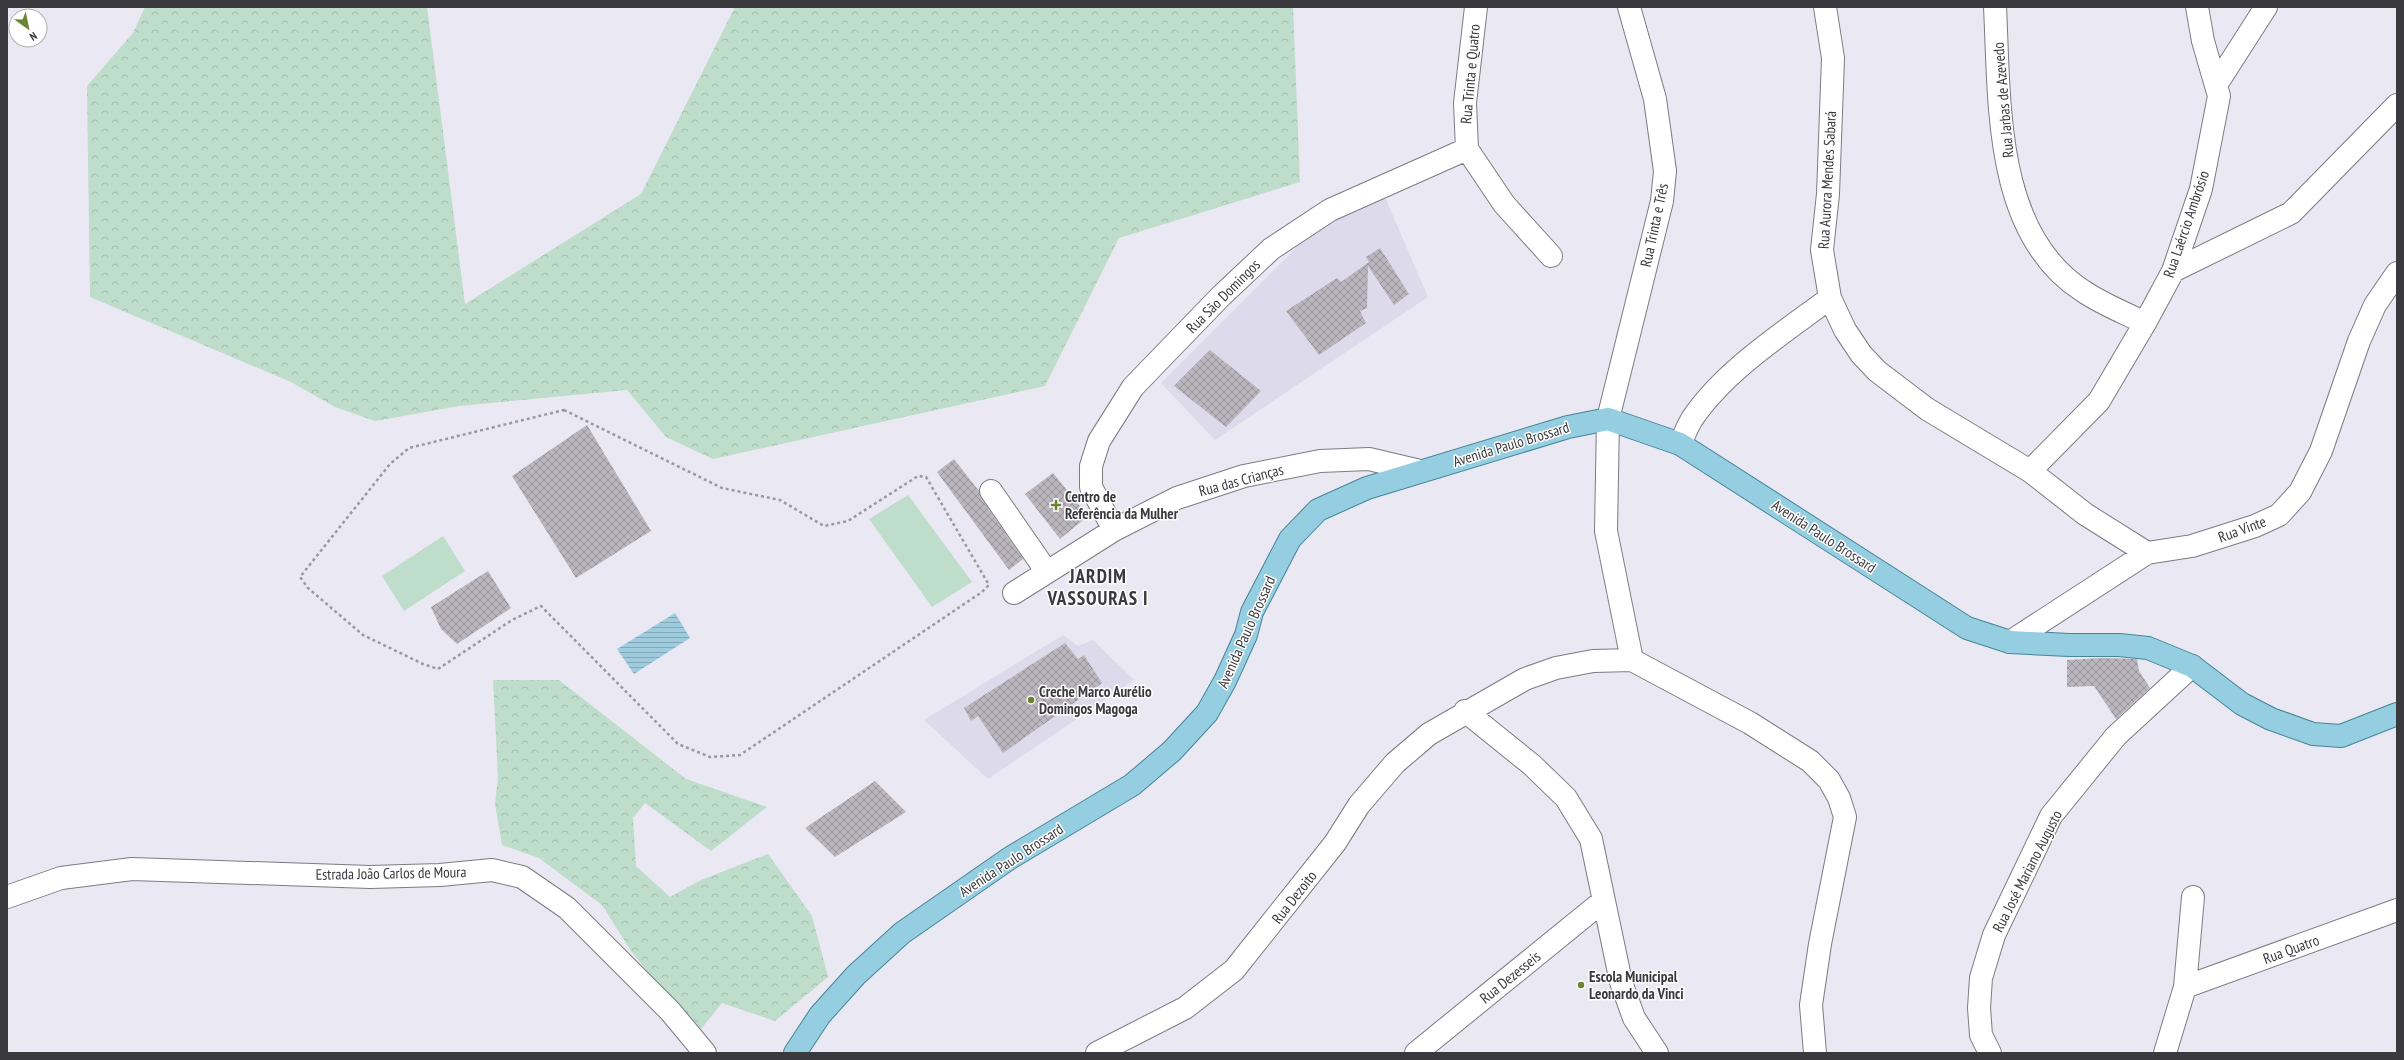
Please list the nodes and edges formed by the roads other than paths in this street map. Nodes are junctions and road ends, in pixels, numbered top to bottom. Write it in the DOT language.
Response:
graph roads {
  1 [pos="1476,7"];
  2 [pos="1628,7"];
  3 [pos="1825,7"];
  4 [pos="1995,7"];
  5 [pos="2197,7"];
  6 [pos="2266,7"];
  7 [pos="2216,85"];
  8 [pos="2397,105"];
  9 [pos="1468,149"];
  10 [pos="1551,256"];
  11 [pos="2173,271"];
  12 [pos="2397,273"];
  13 [pos="1830,298"];
  14 [pos="2145,323"];
  15 [pos="1608,418"];
  16 [pos="1680,444"];
  17 [pos="1420,471"];
  18 [pos="2030,471"];
  19 [pos="991,491"];
  20 [pos="1114,530"];
  21 [pos="2147,553"];
  22 [pos="1047,572"];
  23 [pos="1014,593"];
  24 [pos="2010,642"];
  25 [pos="1632,660"];
  26 [pos="2192,666"];
  27 [pos="1465,711"];
  28 [pos="2397,714"];
  29 [pos="7,897"];
  30 [pos="2193,897"];
  31 [pos="1603,900"];
  32 [pos="2397,910"];
  33 [pos="2185,987"];
  34 [pos="705,1053"];
  35 [pos="795,1053"];
  36 [pos="1097,1053"];
  37 [pos="1416,1053"];
  38 [pos="1657,1053"];
  39 [pos="1815,1053"];
  40 [pos="1990,1053"];
  41 [pos="2165,1053"];
  1 -- 9 [label="street, Rua Trinta e Quatro"];
  2 -- 15 [label="street, Rua Trinta e Três"];
  3 -- 13 [label="street, Rua Aurora Mendes Sabará"];
  4 -- 14 [label="street, Rua Jarbas de Azevedo"];
  5 -- 7 [label="street, Rua Laércio Ambrósio"];
  6 -- 7 [label="street"];
  7 -- 11 [label="street, Rua Laércio Ambrósio"];
  8 -- 11 [label="street"];
  9 -- 10 [label="street, Rua Trinta e Quatro"];
  9 -- 20 [label="street, Rua São Domingos"];
  11 -- 14 [label="street, Rua Laércio Ambrósio"];
  12 -- 21 [label="street, Rua Vinte"];
  13 -- 16 [label="street"];
  13 -- 18 [label="street, Rua Aurora Mendes Sabará"];
  14 -- 18 [label="street, Rua Laércio Ambrósio"];
  15 -- 16 [label="main road, Avenida Paulo Brossard"];
  15 -- 17 [label="main road, Avenida Paulo Brossard"];
  15 -- 25 [label="street, Rua Trinta e Três"];
  16 -- 24 [label="main road, Avenida Paulo Brossard"];
  17 -- 20 [label="street, Rua das Crianças"];
  17 -- 35 [label="main road, Avenida Paulo Brossard"];
  18 -- 21 [label="street, Rua Aurora Mendes Sabará"];
  19 -- 22 [label="street"];
  20 -- 22 [label="street, Rua das Crianças"];
  21 -- 24 [label="street, Rua Vinte"];
  22 -- 23 [label="street, Rua das Crianças"];
  24 -- 26 [label="main road, Avenida Paulo Brossard"];
  25 -- 27 [label="street, Rua Dezoito"];
  25 -- 39 [label="street"];
  26 -- 28 [label="main road, Avenida Paulo Brossard"];
  26 -- 40 [label="street, Rua José Mariano Augusto"];
  27 -- 31 [label="street"];
  27 -- 36 [label="street, Rua Dezoito"];
  29 -- 34 [label="street, Estrada João Carlos de Moura"];
  30 -- 33 [label="street"];
  31 -- 37 [label="street, Rua Dezesseis"];
  31 -- 38 [label="street"];
  32 -- 33 [label="street, Rua Quatro"];
  33 -- 41 [label="street"];
}
